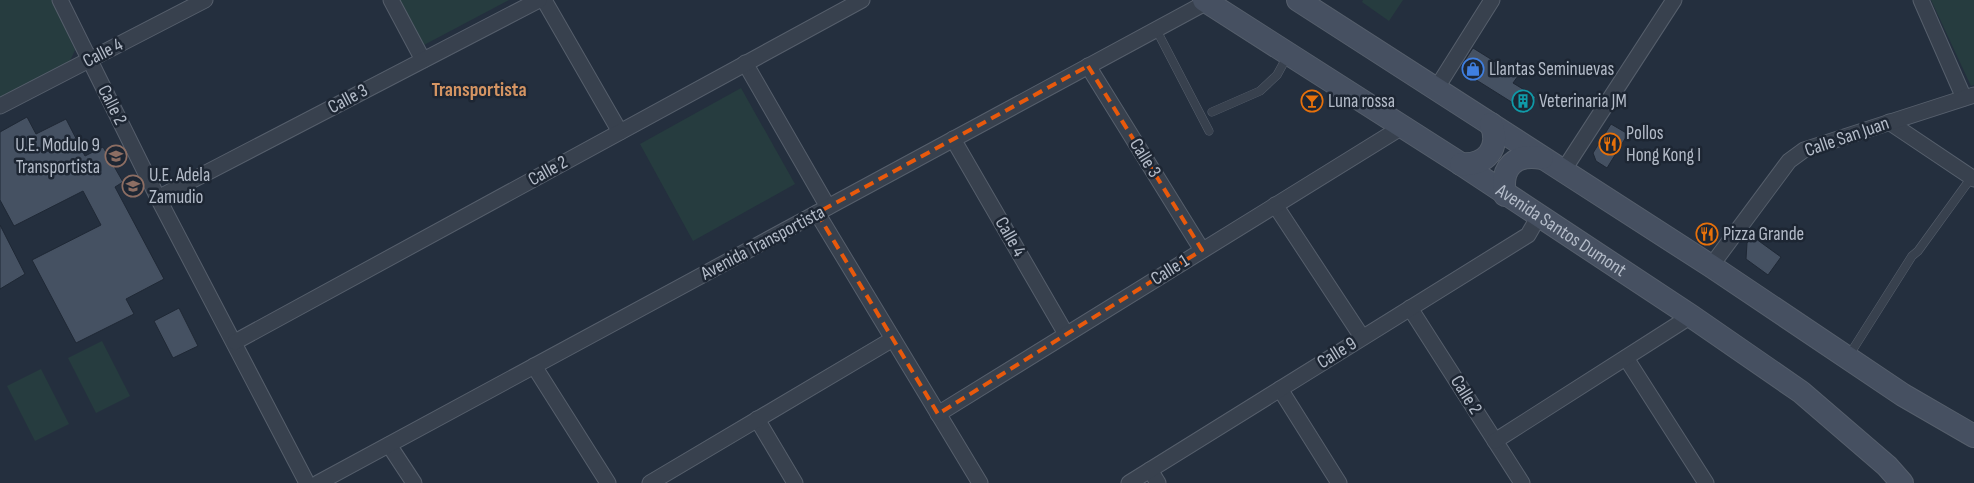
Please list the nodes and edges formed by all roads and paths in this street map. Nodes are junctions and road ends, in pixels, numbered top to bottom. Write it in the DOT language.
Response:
graph roads {
  1 [pos="60,0"];
  2 [pos="205,0"];
  3 [pos="391,0"];
  4 [pos="538,0"];
  5 [pos="544,0"];
  6 [pos="862,0"];
  7 [pos="1492,0"];
  8 [pos="1674,0"];
  9 [pos="1921,0"];
  10 [pos="1206,1"];
  11 [pos="1310,3"];
  12 [pos="1157,31"];
  13 [pos="1289,53"];
  14 [pos="89,60"];
  15 [pos="423,60"];
  16 [pos="745,64"];
  17 [pos="1088,66"];
  18 [pos="1436,88"];
  19 [pos="1969,97"];
  20 [pos="0,106"];
  21 [pos="1212,112"];
  22 [pos="1889,122"];
  23 [pos="1491,124"];
  24 [pos="1402,127"];
  25 [pos="620,132"];
  26 [pos="1209,132"];
  27 [pos="953,139"];
  28 [pos="1542,158"];
  29 [pos="1461,164"];
  30 [pos="1563,171"];
  31 [pos="1973,179"];
  32 [pos="1505,194"];
  33 [pos="158,198"];
  34 [pos="1275,205"];
  35 [pos="823,210"];
  36 [pos="1539,216"];
  37 [pos="1202,250"];
  38 [pos="1711,266"];
  39 [pos="1410,308"];
  40 [pos="1691,316"];
  41 [pos="1066,334"];
  42 [pos="1362,337"];
  43 [pos="893,339"];
  44 [pos="235,342"];
  45 [pos="1626,358"];
  46 [pos="1847,358"];
  47 [pos="534,366"];
  48 [pos="1280,389"];
  49 [pos="938,414"];
  50 [pos="757,419"];
  51 [pos="1974,436"];
  52 [pos="1495,441"];
  53 [pos="389,444"];
  54 [pos="1150,470"];
  55 [pos="306,483"];
  56 [pos="318,483"];
  57 [pos="414,483"];
  58 [pos="608,483"];
  59 [pos="650,483"];
  60 [pos="796,483"];
  61 [pos="980,483"];
  62 [pos="1128,483"];
  63 [pos="1158,483"];
  64 [pos="1339,483"];
  65 [pos="1522,483"];
  66 [pos="1706,483"];
  67 [pos="1902,483"];
  1 -- 14 [label="street, Calle 2"];
  2 -- 14 [label="street, Calle 4"];
  3 -- 15 [label="street"];
  4 -- 15 [label="street, Calle 3"];
  5 -- 25 [label="street"];
  6 -- 16 [label="street, Calle 2"];
  7 -- 18 [label="street"];
  8 -- 30 [label="street"];
  9 -- 19 [label="street"];
  10 -- 12 [label="street, Avenida Transportista"];
  10 -- 13 [label="main road, Avenida Santos Dumont"];
  11 -- 18 [label="main road"];
  12 -- 17 [label="street, Avenida Transportista"];
  12 -- 26 [label="lane"];
  13 -- 21 [label="lane"];
  13 -- 24 [label="main road, Avenida Santos Dumont"];
  14 -- 20 [label="street, Calle 4"];
  14 -- 33 [label="street, Calle 2"];
  15 -- 33 [label="street, Calle 3"];
  16 -- 25 [label="street, Calle 2"];
  16 -- 35 [label="street"];
  17 -- 27 [label="street, Avenida Transportista"];
  17 -- 37 [label="street, Calle 3"];
  18 -- 23 [label="main road"];
  19 -- 22 [label="street, Calle San Juan"];
  22 -- 31 [label="street"];
  22 -- 38 [label="street, Calle San Juan"];
  23 -- 28 [label="main road"];
  23 -- 29 [label="main road"];
  24 -- 29 [label="main road, Avenida Santos Dumont"];
  24 -- 34 [label="street, Calle 1"];
  25 -- 44 [label="street, Calle 2"];
  27 -- 35 [label="street, Avenida Transportista"];
  27 -- 41 [label="street, Calle 4"];
  28 -- 30 [label="main road"];
  28 -- 32 [label="main road"];
  29 -- 32 [label="main road, Avenida Santos Dumont"];
  30 -- 38 [label="main road"];
  31 -- 46 [label="lane"];
  32 -- 36 [label="main road, Avenida Santos Dumont"];
  33 -- 44 [label="street, Calle 2"];
  34 -- 37 [label="street, Calle 1"];
  34 -- 42 [label="street"];
  35 -- 43 [label="street"];
  35 -- 47 [label="street, Avenida Transportista"];
  36 -- 39 [label="street, Calle 9"];
  36 -- 40 [label="main road, Avenida Santos Dumont"];
  37 -- 41 [label="street, Calle 1"];
  38 -- 46 [label="main road"];
  39 -- 42 [label="street, Calle 9"];
  39 -- 52 [label="street, Calle 2"];
  40 -- 45 [label="street"];
  40 -- 67 [label="main road, Avenida Santos Dumont"];
  41 -- 49 [label="street, Calle 1"];
  42 -- 48 [label="street, Calle 9"];
  43 -- 49 [label="street"];
  43 -- 50 [label="street"];
  44 -- 55 [label="street, Calle 2"];
  45 -- 52 [label="street"];
  45 -- 66 [label="street"];
  46 -- 51 [label="main road"];
  47 -- 53 [label="street, Avenida Transportista"];
  47 -- 58 [label="street"];
  48 -- 54 [label="street, Calle 9"];
  48 -- 64 [label="street"];
  49 -- 61 [label="street"];
  50 -- 59 [label="street"];
  50 -- 60 [label="street"];
  52 -- 65 [label="street, Calle 2"];
  53 -- 56 [label="street, Avenida Transportista"];
  53 -- 57 [label="street"];
  54 -- 62 [label="street, Calle 9"];
  54 -- 63 [label="street"];
}
